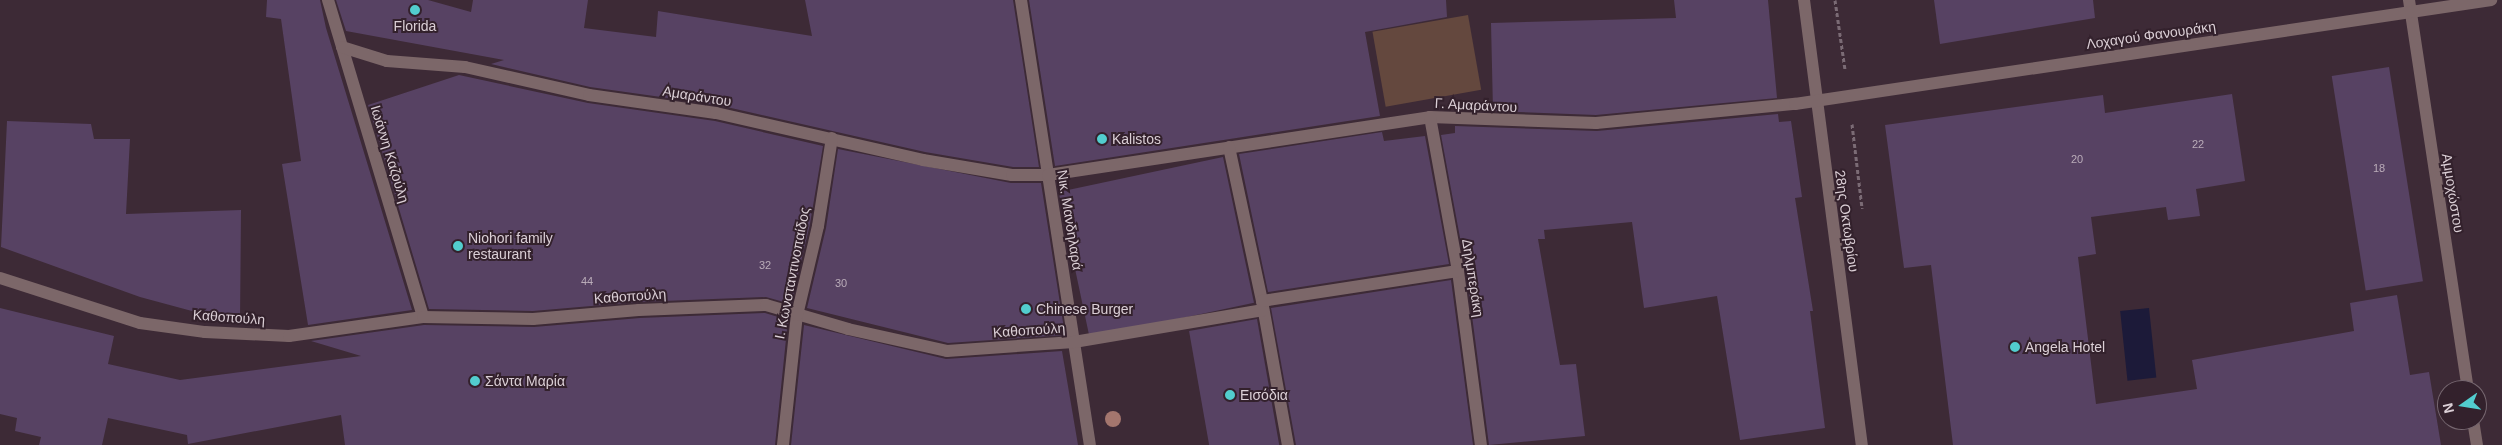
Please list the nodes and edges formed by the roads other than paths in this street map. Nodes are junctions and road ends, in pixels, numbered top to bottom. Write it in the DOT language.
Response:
graph roads {
  1 [pos="328,0"];
  2 [pos="1020,0"];
  3 [pos="1804,0"];
  4 [pos="2491,0"];
  5 [pos="2410,6"];
  6 [pos="342,47"];
  7 [pos="1816,100"];
  8 [pos="1430,116"];
  9 [pos="832,138"];
  10 [pos="1229,148"];
  11 [pos="1048,175"];
  12 [pos="1458,271"];
  13 [pos="0,278"];
  14 [pos="1263,306"];
  15 [pos="797,314"];
  16 [pos="424,317"];
  17 [pos="1074,342"];
  18 [pos="2466,380"];
  19 [pos="2475,430"];
  20 [pos="783,445"];
  21 [pos="1090,445"];
  22 [pos="1288,445"];
  23 [pos="1481,445"];
  24 [pos="1862,445"];
  25 [pos="2477,445"];
  1 -- 6 [label="street, Ιωάννη Καζούλη"];
  2 -- 11 [label="street, Νικ. Μανδηλαρά"];
  3 -- 7 [label="street, 28ης Οκτωβρίου"];
  4 -- 5 [label="street, Λοχαγού Φανουράκη"];
  5 -- 7 [label="street, Λοχαγού Φανουράκη"];
  5 -- 18 [label="street, Αμμοχώστου"];
  6 -- 9 [label="street, Αμαράντου"];
  6 -- 16 [label="street, Ιωάννη Καζούλη"];
  7 -- 8 [label="street, Γ. Αμαράντου"];
  7 -- 24 [label="street, 28ης Οκτωβρίου"];
  8 -- 10 [label="street, Γ. Αμαράντου"];
  8 -- 12 [label="street, Δηλμπεράκη"];
  9 -- 11 [label="street, Αμαράντου"];
  9 -- 15 [label="street, Ι. Κωνσταντινοπαίδος"];
  10 -- 11 [label="street, Γ. Αμαράντου"];
  10 -- 14 [label="street"];
  11 -- 17 [label="street, Νικ. Μανδηλαρά"];
  12 -- 14 [label="street, Καθοπούλη"];
  12 -- 23 [label="street, Δηλμπεράκη"];
  13 -- 16 [label="street, Καθοπούλη"];
  14 -- 17 [label="street, Καθοπούλη"];
  14 -- 22 [label="street"];
  15 -- 16 [label="street, Καθοπούλη"];
  15 -- 17 [label="street, Καθοπούλη"];
  15 -- 20 [label="street, Ι. Κωνσταντινοπαίδος"];
  17 -- 21 [label="street, Νικ. Μανδηλαρά"];
  19 -- 25 [label="street"];
}
